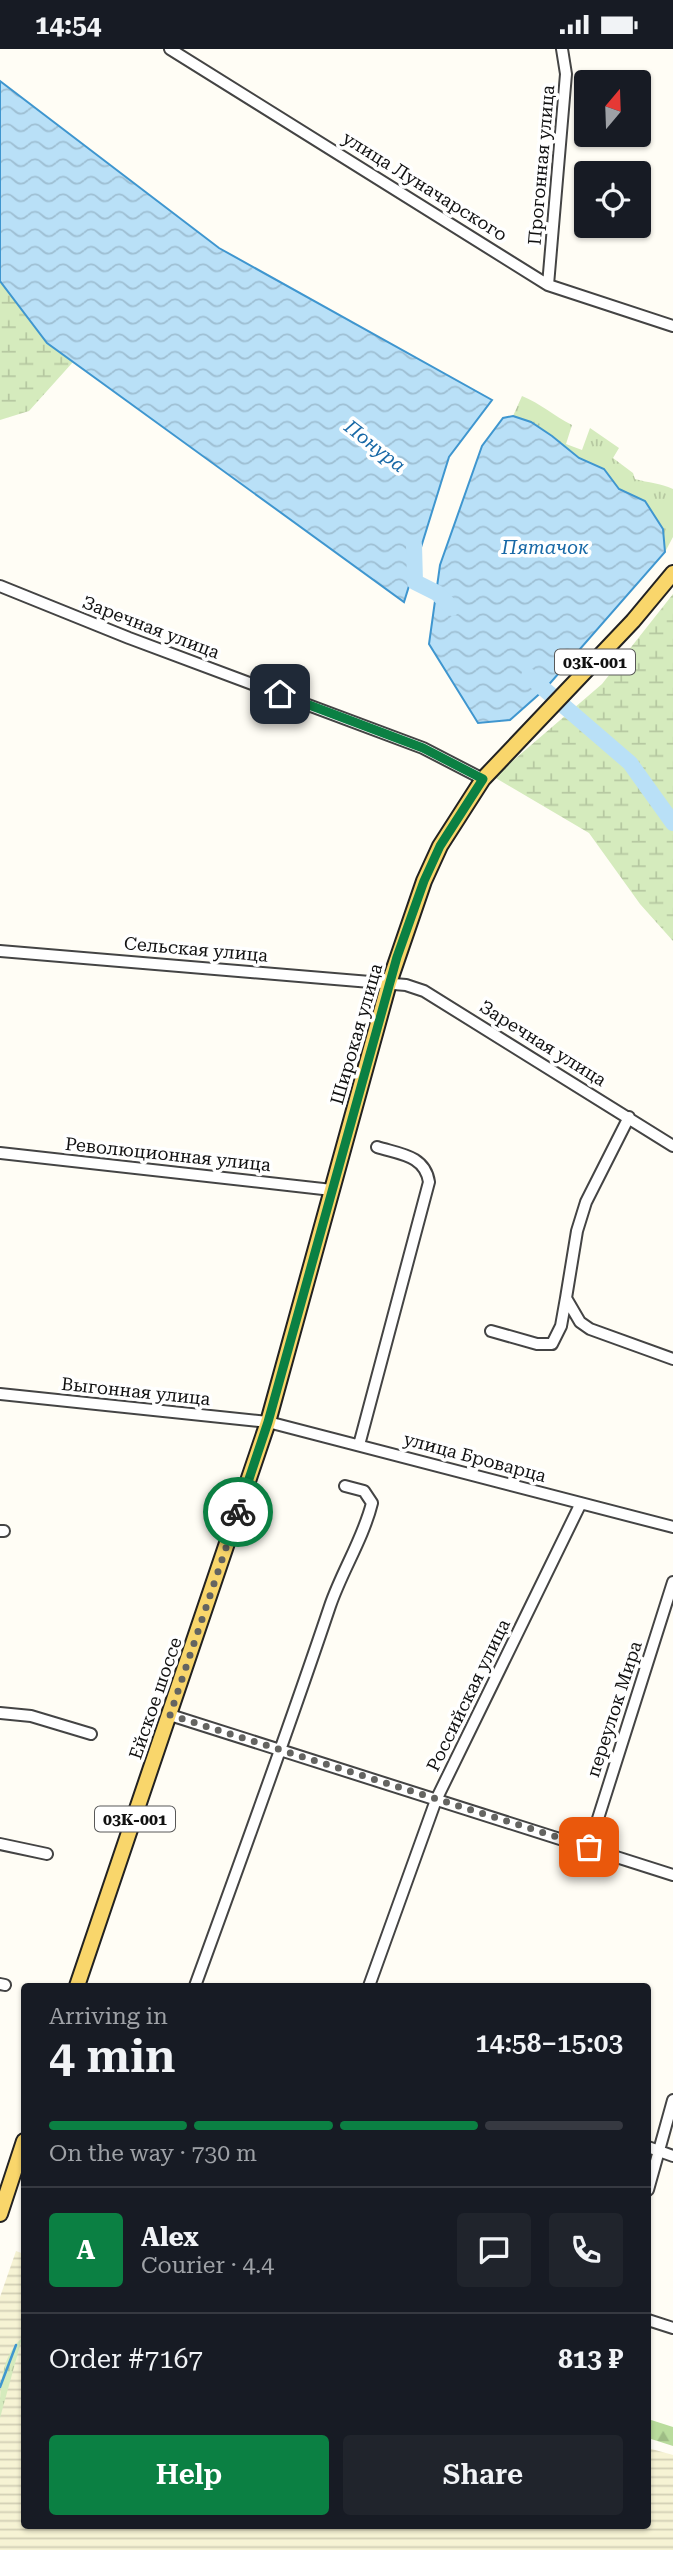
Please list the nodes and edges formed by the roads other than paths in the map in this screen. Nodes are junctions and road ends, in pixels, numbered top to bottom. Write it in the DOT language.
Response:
graph roads {
  1 [pos="170,49"];
  2 [pos="562,49"];
  3 [pos="548,285"];
  4 [pos="673,326"];
  5 [pos="673,573"];
  6 [pos="0,586"];
  7 [pos="483,779"];
  8 [pos="0,951"];
  9 [pos="389,983"];
  10 [pos="629,1117"];
  11 [pos="377,1146"];
  12 [pos="673,1146"];
  13 [pos="0,1153"];
  14 [pos="332,1190"];
  15 [pos="566,1298"];
  16 [pos="491,1331"];
  17 [pos="673,1359"];
  18 [pos="0,1394"];
  19 [pos="268,1422"];
  20 [pos="359,1445"];
  21 [pos="345,1486"];
  22 [pos="581,1503"];
  23 [pos="673,1527"];
  24 [pos="673,1582"];
  25 [pos="0,1713"];
  26 [pos="170,1715"];
  27 [pos="90,1734"];
  28 [pos="281,1749"];
  29 [pos="436,1800"];
  30 [pos="0,1844"];
  31 [pos="589,1847"];
  32 [pos="47,1854"];
  33 [pos="673,1875"];
  34 [pos="77,1983"];
  35 [pos="196,1983"];
  36 [pos="370,1983"];
  37 [pos="673,2100"];
  38 [pos="652,2149"];
  39 [pos="21,2150"];
  40 [pos="673,2156"];
  41 [pos="651,2180"];
  42 [pos="0,2214"];
  43 [pos="651,2321"];
  44 [pos="673,2328"];
  1 -- 3 [label="street, улица Луначарского"];
  2 -- 3 [label="street, Прогонная улица"];
  3 -- 4 [label="street, улица Луначарского"];
  5 -- 7 [label="main road, Широкая улица / 03К-001"];
  6 -- 7 [label="street, Заречная улица"];
  7 -- 9 [label="main road, Широкая улица / 03К-001"];
  8 -- 9 [label="street, Сельская улица"];
  9 -- 10 [label="street, Заречная улица"];
  9 -- 14 [label="main road, Широкая улица / 03К-001"];
  10 -- 12 [label="street, Заречная улица"];
  10 -- 15 [label="street"];
  11 -- 20 [label="street"];
  13 -- 14 [label="street, Революционная улица"];
  14 -- 19 [label="main road, Широкая улица / 03К-001"];
  15 -- 16 [label="street"];
  15 -- 17 [label="street"];
  18 -- 19 [label="street, Выгонная улица"];
  19 -- 20 [label="street, улица Броварца"];
  19 -- 26 [label="main road, Ейское шоссе / 03К-001"];
  20 -- 22 [label="street, улица Броварца"];
  21 -- 28 [label="street"];
  22 -- 23 [label="street, улица Броварца"];
  22 -- 29 [label="street, Российская улица"];
  24 -- 31 [label="street, переулок Мира"];
  25 -- 27 [label="street"];
  26 -- 28 [label="street"];
  26 -- 34 [label="main road, Ейское шоссе / 03К-001"];
  28 -- 29 [label="street"];
  28 -- 35 [label="street"];
  29 -- 31 [label="street"];
  29 -- 36 [label="street, Российская улица"];
  30 -- 32 [label="street"];
  31 -- 33 [label="street"];
  37 -- 38 [label="street"];
  38 -- 40 [label="street"];
  38 -- 41 [label="street"];
  39 -- 42 [label="main road"];
  43 -- 44 [label="street"];
}
